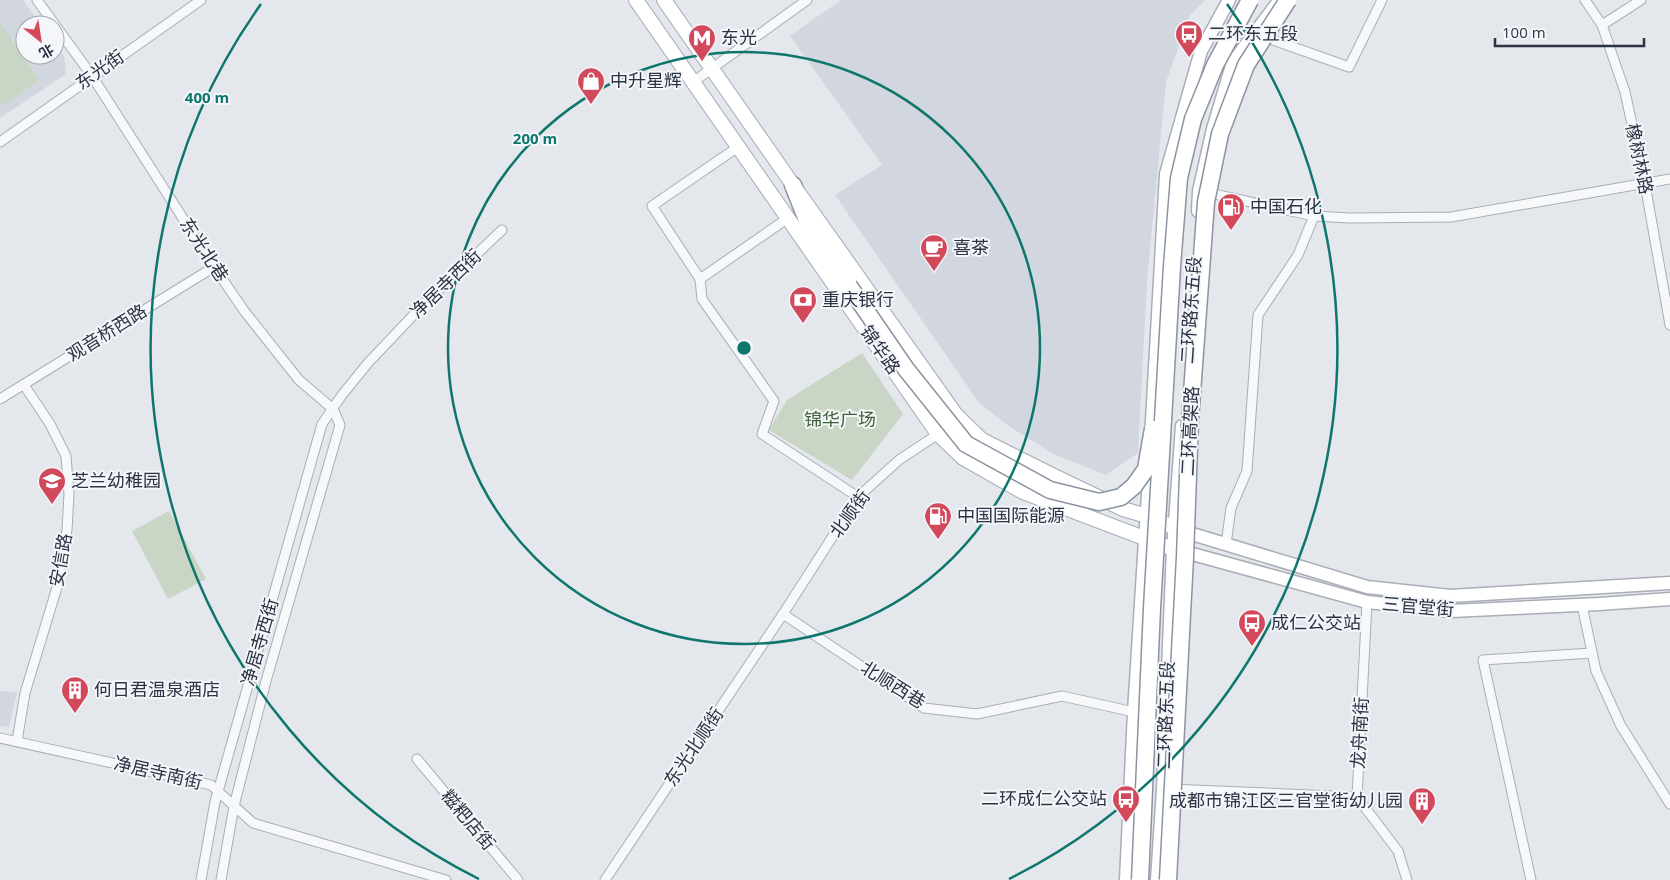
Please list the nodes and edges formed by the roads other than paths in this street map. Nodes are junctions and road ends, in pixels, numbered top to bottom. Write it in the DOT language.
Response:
graph roads {
  1 [pos="37,0"];
  2 [pos="201,0"];
  3 [pos="636,0"];
  4 [pos="664,0"];
  5 [pos="807,0"];
  6 [pos="1229,0"];
  7 [pos="1250,0"];
  8 [pos="1280,0"];
  9 [pos="1288,0"];
  10 [pos="1382,0"];
  11 [pos="1585,0"];
  12 [pos="1641,0"];
  13 [pos="1602,24"];
  14 [pos="1255,33"];
  15 [pos="712,68"];
  16 [pos="92,76"];
  17 [pos="694,82"];
  18 [pos="0,142"];
  19 [pos="735,149"];
  20 [pos="1670,179"];
  21 [pos="1645,184"];
  22 [pos="792,185"];
  23 [pos="1199,191"];
  24 [pos="1314,216"];
  25 [pos="788,218"];
  26 [pos="502,230"];
  27 [pos="1172,266"];
  28 [pos="214,267"];
  29 [pos="700,279"];
  30 [pos="1670,325"];
  31 [pos="24,385"];
  32 [pos="0,399"];
  33 [pos="333,410"];
  34 [pos="938,434"];
  35 [pos="858,497"];
  36 [pos="1147,516"];
  37 [pos="1175,528"];
  38 [pos="1146,538"];
  39 [pos="1226,544"];
  40 [pos="1173,549"];
  41 [pos="1670,583"];
  42 [pos="1670,599"];
  43 [pos="1367,602"];
  44 [pos="1582,605"];
  45 [pos="783,614"];
  46 [pos="1592,653"];
  47 [pos="1134,712"];
  48 [pos="0,738"];
  49 [pos="17,741"];
  50 [pos="417,759"];
  51 [pos="1163,789"];
  52 [pos="218,791"];
  53 [pos="1358,797"];
  54 [pos="1670,804"];
  55 [pos="234,806"];
  56 [pos="201,880"];
  57 [pos="222,880"];
  58 [pos="446,880"];
  59 [pos="518,880"];
  60 [pos="605,880"];
  61 [pos="1126,880"];
  62 [pos="1140,880"];
  63 [pos="1157,880"];
  64 [pos="1168,880"];
  65 [pos="1407,880"];
  66 [pos="1531,880"];
  1 -- 16 [label="street, 东光北巷"];
  2 -- 16 [label="street, 东光街"];
  3 -- 17 [label="main road, 锦华路"];
  4 -- 15 [label="main road, 锦华路"];
  5 -- 15 [label="street"];
  6 -- 36 [label="main road, 二环路东五段"];
  7 -- 27 [label="highway, 二环高架路, bridge"];
  8 -- 14 [label="main road, 二环路东五段"];
  9 -- 64 [label="highway, 二环高架路, bridge"];
  10 -- 14 [label="street"];
  11 -- 13 [label="street, 橡树林路"];
  12 -- 13 [label="street"];
  13 -- 21 [label="street, 橡树林路"];
  14 -- 23 [label="main road, 二环路东五段"];
  15 -- 17 [label="street"];
  15 -- 22 [label="main road, 锦华路"];
  16 -- 18 [label="street, 东光街"];
  16 -- 28 [label="street, 东光北巷"];
  17 -- 25 [label="main road, 锦华路"];
  19 -- 29 [label="street"];
  20 -- 21 [label="street"];
  21 -- 24 [label="street"];
  21 -- 30 [label="street, 橡树林路"];
  22 -- 27 [label="highway, bridge"];
  22 -- 36 [label="main road, 锦华路"];
  23 -- 24 [label="street"];
  23 -- 37 [label="main road, 二环路东五段"];
  24 -- 39 [label="street"];
  25 -- 29 [label="street"];
  25 -- 34 [label="main road, 锦华路"];
  26 -- 33 [label="street, 净居寺西街"];
  27 -- 62 [label="highway, 二环高架路, bridge"];
  28 -- 31 [label="street, 观音桥西路"];
  28 -- 33 [label="street, 东光北巷"];
  29 -- 35 [label="street"];
  31 -- 32 [label="street, 观音桥西路"];
  31 -- 49 [label="street, 安信路"];
  33 -- 52 [label="street, 净居寺西街"];
  33 -- 55 [label="street, 净居寺西街"];
  34 -- 35 [label="street, 北顺街"];
  34 -- 38 [label="main road, 锦华路"];
  35 -- 45 [label="street, 北顺街"];
  36 -- 37 [label="main road, 锦华路"];
  36 -- 38 [label="main road, 二环路东五段"];
  37 -- 39 [label="main road, 三官堂街"];
  37 -- 40 [label="main road, 二环路东五段"];
  38 -- 40 [label="main road, 锦华路"];
  38 -- 47 [label="main road, 二环路东五段"];
  39 -- 41 [label="main road, 三官堂街"];
  40 -- 43 [label="main road, 三官堂街"];
  40 -- 51 [label="main road, 二环路东五段"];
  42 -- 44 [label="main road, 三官堂街"];
  43 -- 44 [label="main road, 三官堂街"];
  43 -- 53 [label="street, 龙舟南街"];
  44 -- 46 [label="street"];
  45 -- 47 [label="street, 北顺西巷"];
  45 -- 60 [label="street, 东光北顺街"];
  46 -- 54 [label="street"];
  46 -- 66 [label="street"];
  47 -- 61 [label="main road, 二环路东五段"];
  48 -- 49 [label="street, 净居寺南街"];
  49 -- 52 [label="street, 净居寺南街"];
  50 -- 59 [label="street, 糍粑店街"];
  51 -- 53 [label="street"];
  51 -- 63 [label="main road, 二环路东五段"];
  52 -- 55 [label="street, 净居寺南街"];
  52 -- 56 [label="street, 净居寺西街"];
  53 -- 65 [label="street"];
  55 -- 57 [label="street, 净居寺西街"];
  55 -- 58 [label="street, 净居寺南街"];
}
